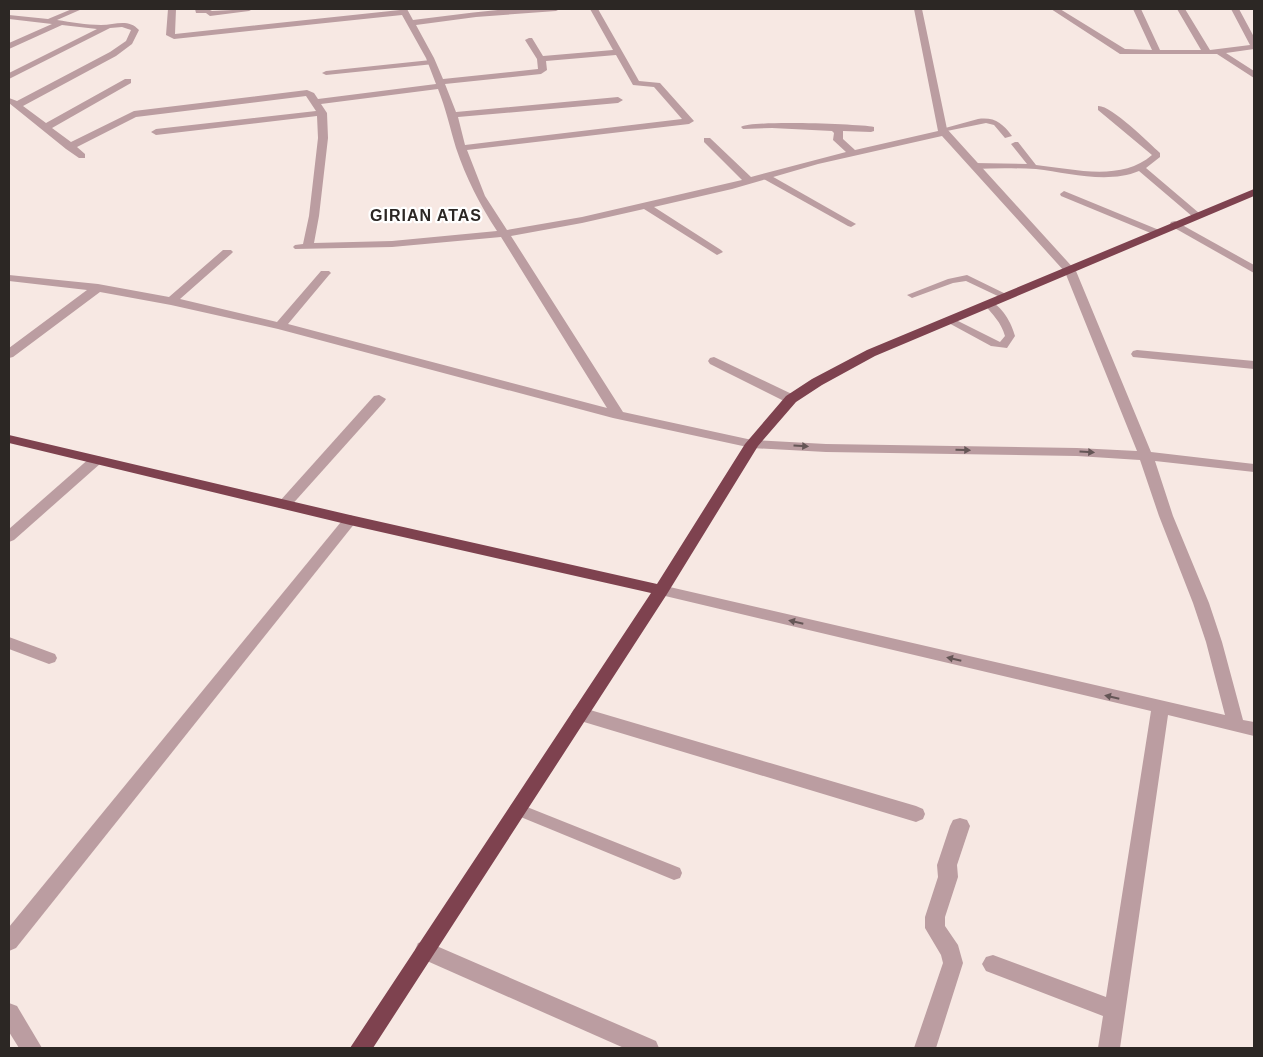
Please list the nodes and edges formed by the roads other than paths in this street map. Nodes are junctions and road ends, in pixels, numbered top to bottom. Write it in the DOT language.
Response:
graph roads {
  1 [pos="78,9"];
  2 [pos="172,9"];
  3 [pos="199,9"];
  4 [pos="249,9"];
  5 [pos="556,9"];
  6 [pos="594,9"];
  7 [pos="918,9"];
  8 [pos="1069,9"];
  9 [pos="1137,9"];
  10 [pos="1182,9"];
  11 [pos="1234,9"];
  12 [pos="404,10"];
  13 [pos="526,10"];
  14 [pos="1056,10"];
  15 [pos="473,12"];
  16 [pos="11,18"];
  17 [pos="48,21"];
  18 [pos="62,22"];
  19 [pos="412,23"];
  20 [pos="106,27"];
  21 [pos="529,40"];
  22 [pos="9,46"];
  23 [pos="1254,46"];
  24 [pos="619,52"];
  25 [pos="1157,52"];
  26 [pos="1220,52"];
  27 [pos="1207,53"];
  28 [pos="541,59"];
  29 [pos="432,62"];
  30 [pos="1252,72"];
  31 [pos="326,73"];
  32 [pos="9,76"];
  33 [pos="128,81"];
  34 [pos="441,84"];
  35 [pos="618,100"];
  36 [pos="13,102"];
  37 [pos="316,102"];
  38 [pos="1100,108"];
  39 [pos="322,114"];
  40 [pos="452,115"];
  41 [pos="46,127"];
  42 [pos="746,127"];
  43 [pos="834,128"];
  44 [pos="871,129"];
  45 [pos="943,131"];
  46 [pos="156,132"];
  47 [pos="1008,136"];
  48 [pos="707,140"];
  49 [pos="1015,144"];
  50 [pos="69,147"];
  51 [pos="461,148"];
  52 [pos="854,154"];
  53 [pos="82,156"];
  54 [pos="974,166"];
  55 [pos="1034,167"];
  56 [pos="1141,168"];
  57 [pos="765,176"];
  58 [pos="749,181"];
  59 [pos="1254,192"];
  60 [pos="1064,194"];
  61 [pos="646,206"];
  62 [pos="1196,214"];
  63 [pos="851,224"];
  64 [pos="1175,224"];
  65 [pos="1156,232"];
  66 [pos="503,234"];
  67 [pos="228,252"];
  68 [pos="717,252"];
  69 [pos="1070,270"];
  70 [pos="1254,270"];
  71 [pos="325,273"];
  72 [pos="9,278"];
  73 [pos="98,288"];
  74 [pos="912,295"];
  75 [pos="1007,297"];
  76 [pos="171,301"];
  77 [pos="989,304"];
  78 [pos="950,321"];
  79 [pos="280,326"];
  80 [pos="9,354"];
  81 [pos="1137,354"];
  82 [pos="714,361"];
  83 [pos="1254,365"];
  84 [pos="791,398"];
  85 [pos="379,399"];
  86 [pos="618,415"];
  87 [pos="9,439"];
  88 [pos="752,444"];
  89 [pos="1146,456"];
  90 [pos="96,460"];
  91 [pos="1254,468"];
  92 [pos="284,505"];
  93 [pos="350,520"];
  94 [pos="9,537"];
  95 [pos="661,590"];
  96 [pos="9,643"];
  97 [pos="49,658"];
  98 [pos="1160,708"];
  99 [pos="580,714"];
  100 [pos="1236,725"];
  101 [pos="1254,729"];
  102 [pos="517,809"];
  103 [pos="916,814"];
  104 [pos="960,826"];
  105 [pos="674,873"];
  106 [pos="9,942"];
  107 [pos="425,950"];
  108 [pos="993,964"];
  109 [pos="1115,1011"];
  110 [pos="9,1013"];
  111 [pos="32,1048"];
  112 [pos="361,1048"];
  113 [pos="648,1048"];
  114 [pos="925,1048"];
  115 [pos="1109,1048"];
  1 -- 17 [label="street"];
  2 -- 12 [label="street"];
  3 -- 4 [label="street"];
  5 -- 13 [label="street"];
  6 -- 24 [label="street"];
  7 -- 45 [label="street"];
  8 -- 14 [label="street"];
  9 -- 25 [label="street"];
  10 -- 27 [label="street"];
  11 -- 23 [label="street"];
  12 -- 19 [label="street"];
  13 -- 15 [label="street"];
  14 -- 25 [label="street"];
  15 -- 19 [label="street"];
  16 -- 17 [label="street"];
  17 -- 18 [label="street"];
  18 -- 20 [label="street"];
  18 -- 22 [label="street"];
  19 -- 29 [label="street"];
  20 -- 32 [label="street"];
  20 -- 36 [label="street"];
  21 -- 28 [label="street"];
  23 -- 26 [label="street"];
  24 -- 28 [label="street"];
  24 -- 51 [label="street"];
  25 -- 27 [label="street"];
  26 -- 27 [label="street"];
  26 -- 30 [label="street"];
  28 -- 34 [label="street"];
  29 -- 31 [label="lane"];
  29 -- 34 [label="street"];
  33 -- 41 [label="street"];
  34 -- 37 [label="street"];
  34 -- 40 [label="street"];
  35 -- 40 [label="street"];
  36 -- 41 [label="street"];
  37 -- 39 [label="street"];
  37 -- 50 [label="street"];
  38 -- 56 [label="lane"];
  39 -- 46 [label="street"];
  39 -- 66 [label="street"];
  40 -- 51 [label="street"];
  41 -- 50 [label="street"];
  42 -- 43 [label="street"];
  43 -- 44 [label="street"];
  43 -- 52 [label="street"];
  45 -- 47 [label="lane"];
  45 -- 52 [label="street"];
  45 -- 54 [label="street"];
  48 -- 58 [label="street"];
  49 -- 55 [label="lane"];
  50 -- 53 [label="street"];
  51 -- 66 [label="street"];
  52 -- 57 [label="street"];
  54 -- 55 [label="lane"];
  54 -- 69 [label="street"];
  55 -- 56 [label="lane"];
  56 -- 62 [label="lane"];
  57 -- 58 [label="street"];
  57 -- 63 [label="lane"];
  58 -- 61 [label="street"];
  59 -- 62 [label="highway"];
  60 -- 65 [label="lane"];
  61 -- 66 [label="street"];
  61 -- 68 [label="street"];
  62 -- 64 [label="highway"];
  64 -- 65 [label="highway"];
  64 -- 70 [label="street"];
  65 -- 69 [label="highway"];
  66 -- 86 [label="street"];
  67 -- 76 [label="street"];
  69 -- 75 [label="highway"];
  69 -- 89 [label="street"];
  71 -- 79 [label="street"];
  72 -- 73 [label="street"];
  73 -- 76 [label="street"];
  73 -- 80 [label="street"];
  74 -- 75 [label="lane"];
  75 -- 77 [label="highway"];
  76 -- 79 [label="street"];
  77 -- 78 [label="highway"];
  77 -- 78 [label="lane"];
  78 -- 84 [label="highway"];
  79 -- 86 [label="street"];
  81 -- 83 [label="street"];
  82 -- 84 [label="street"];
  84 -- 88 [label="highway"];
  85 -- 92 [label="street"];
  86 -- 88 [label="street"];
  87 -- 90 [label="highway"];
  88 -- 89 [label="street, one-way"];
  88 -- 95 [label="highway"];
  89 -- 91 [label="street"];
  89 -- 100 [label="street"];
  90 -- 92 [label="highway"];
  90 -- 94 [label="street"];
  92 -- 93 [label="highway"];
  93 -- 95 [label="highway"];
  93 -- 106 [label="street"];
  98 -- 95 [label="street, one-way"];
  95 -- 99 [label="highway"];
  96 -- 97 [label="street"];
  98 -- 100 [label="street"];
  98 -- 109 [label="street"];
  99 -- 102 [label="highway"];
  99 -- 103 [label="street"];
  100 -- 101 [label="street"];
  102 -- 105 [label="lane"];
  102 -- 107 [label="highway"];
  104 -- 114 [label="street"];
  107 -- 112 [label="highway"];
  107 -- 113 [label="street"];
  108 -- 109 [label="street"];
  109 -- 115 [label="street"];
  110 -- 111 [label="street"];
}
